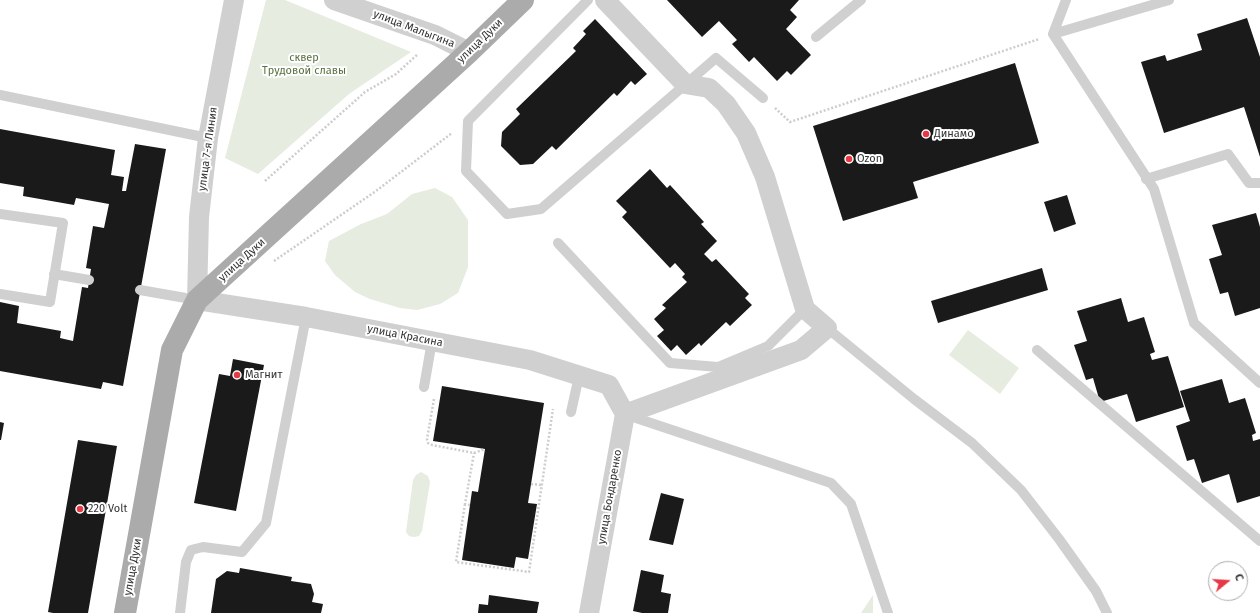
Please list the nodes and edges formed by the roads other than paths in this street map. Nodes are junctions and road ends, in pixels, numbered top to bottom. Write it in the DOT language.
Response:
graph roads {
  1 [pos="234,0"];
  2 [pos="334,0"];
  3 [pos="523,0"];
  4 [pos="588,0"];
  5 [pos="605,0"];
  6 [pos="861,0"];
  7 [pos="1066,0"];
  8 [pos="1169,0"];
  9 [pos="1053,34"];
  10 [pos="816,37"];
  11 [pos="469,52"];
  12 [pos="685,84"];
  13 [pos="0,95"];
  14 [pos="763,98"];
  15 [pos="208,138"];
  16 [pos="1146,179"];
  17 [pos="1260,183"];
  18 [pos="0,214"];
  19 [pos="558,243"];
  20 [pos="54,274"];
  21 [pos="89,280"];
  22 [pos="140,290"];
  23 [pos="0,294"];
  24 [pos="197,300"];
  25 [pos="805,309"];
  26 [pos="306,317"];
  27 [pos="827,328"];
  28 [pos="432,341"];
  29 [pos="1037,350"];
  30 [pos="579,376"];
  31 [pos="1260,383"];
  32 [pos="424,387"];
  33 [pos="570,412"];
  34 [pos="625,414"];
  35 [pos="1260,541"];
  36 [pos="124,613"];
  37 [pos="180,613"];
  38 [pos="589,613"];
  39 [pos="888,613"];
  40 [pos="1107,613"];
  1 -- 15 [label="street, улица 7-я Линия"];
  2 -- 11 [label="street, улица Малыгина"];
  3 -- 11 [label="main road, улица Дуки"];
  4 -- 12 [label="lane"];
  5 -- 12 [label="street"];
  6 -- 10 [label="lane"];
  7 -- 9 [label="lane"];
  8 -- 9 [label="lane"];
  9 -- 16 [label="lane"];
  11 -- 24 [label="main road, улица Дуки"];
  12 -- 14 [label="lane"];
  12 -- 25 [label="street"];
  13 -- 15 [label="lane"];
  15 -- 24 [label="street, улица 7-я Линия"];
  16 -- 17 [label="lane"];
  16 -- 31 [label="lane"];
  18 -- 20 [label="lane"];
  19 -- 25 [label="lane"];
  20 -- 21 [label="lane"];
  20 -- 23 [label="lane"];
  22 -- 24 [label="lane"];
  24 -- 26 [label="street, улица Красина"];
  24 -- 36 [label="main road, улица Дуки"];
  25 -- 27 [label="street"];
  26 -- 28 [label="street, улица Красина"];
  26 -- 37 [label="lane"];
  27 -- 34 [label="street"];
  27 -- 40 [label="lane"];
  28 -- 30 [label="street, улица Красина"];
  28 -- 32 [label="lane"];
  29 -- 35 [label="lane"];
  30 -- 33 [label="lane"];
  30 -- 34 [label="street, улица Красина"];
  34 -- 38 [label="street, улица Бондаренко"];
  34 -- 39 [label="lane"];
}
